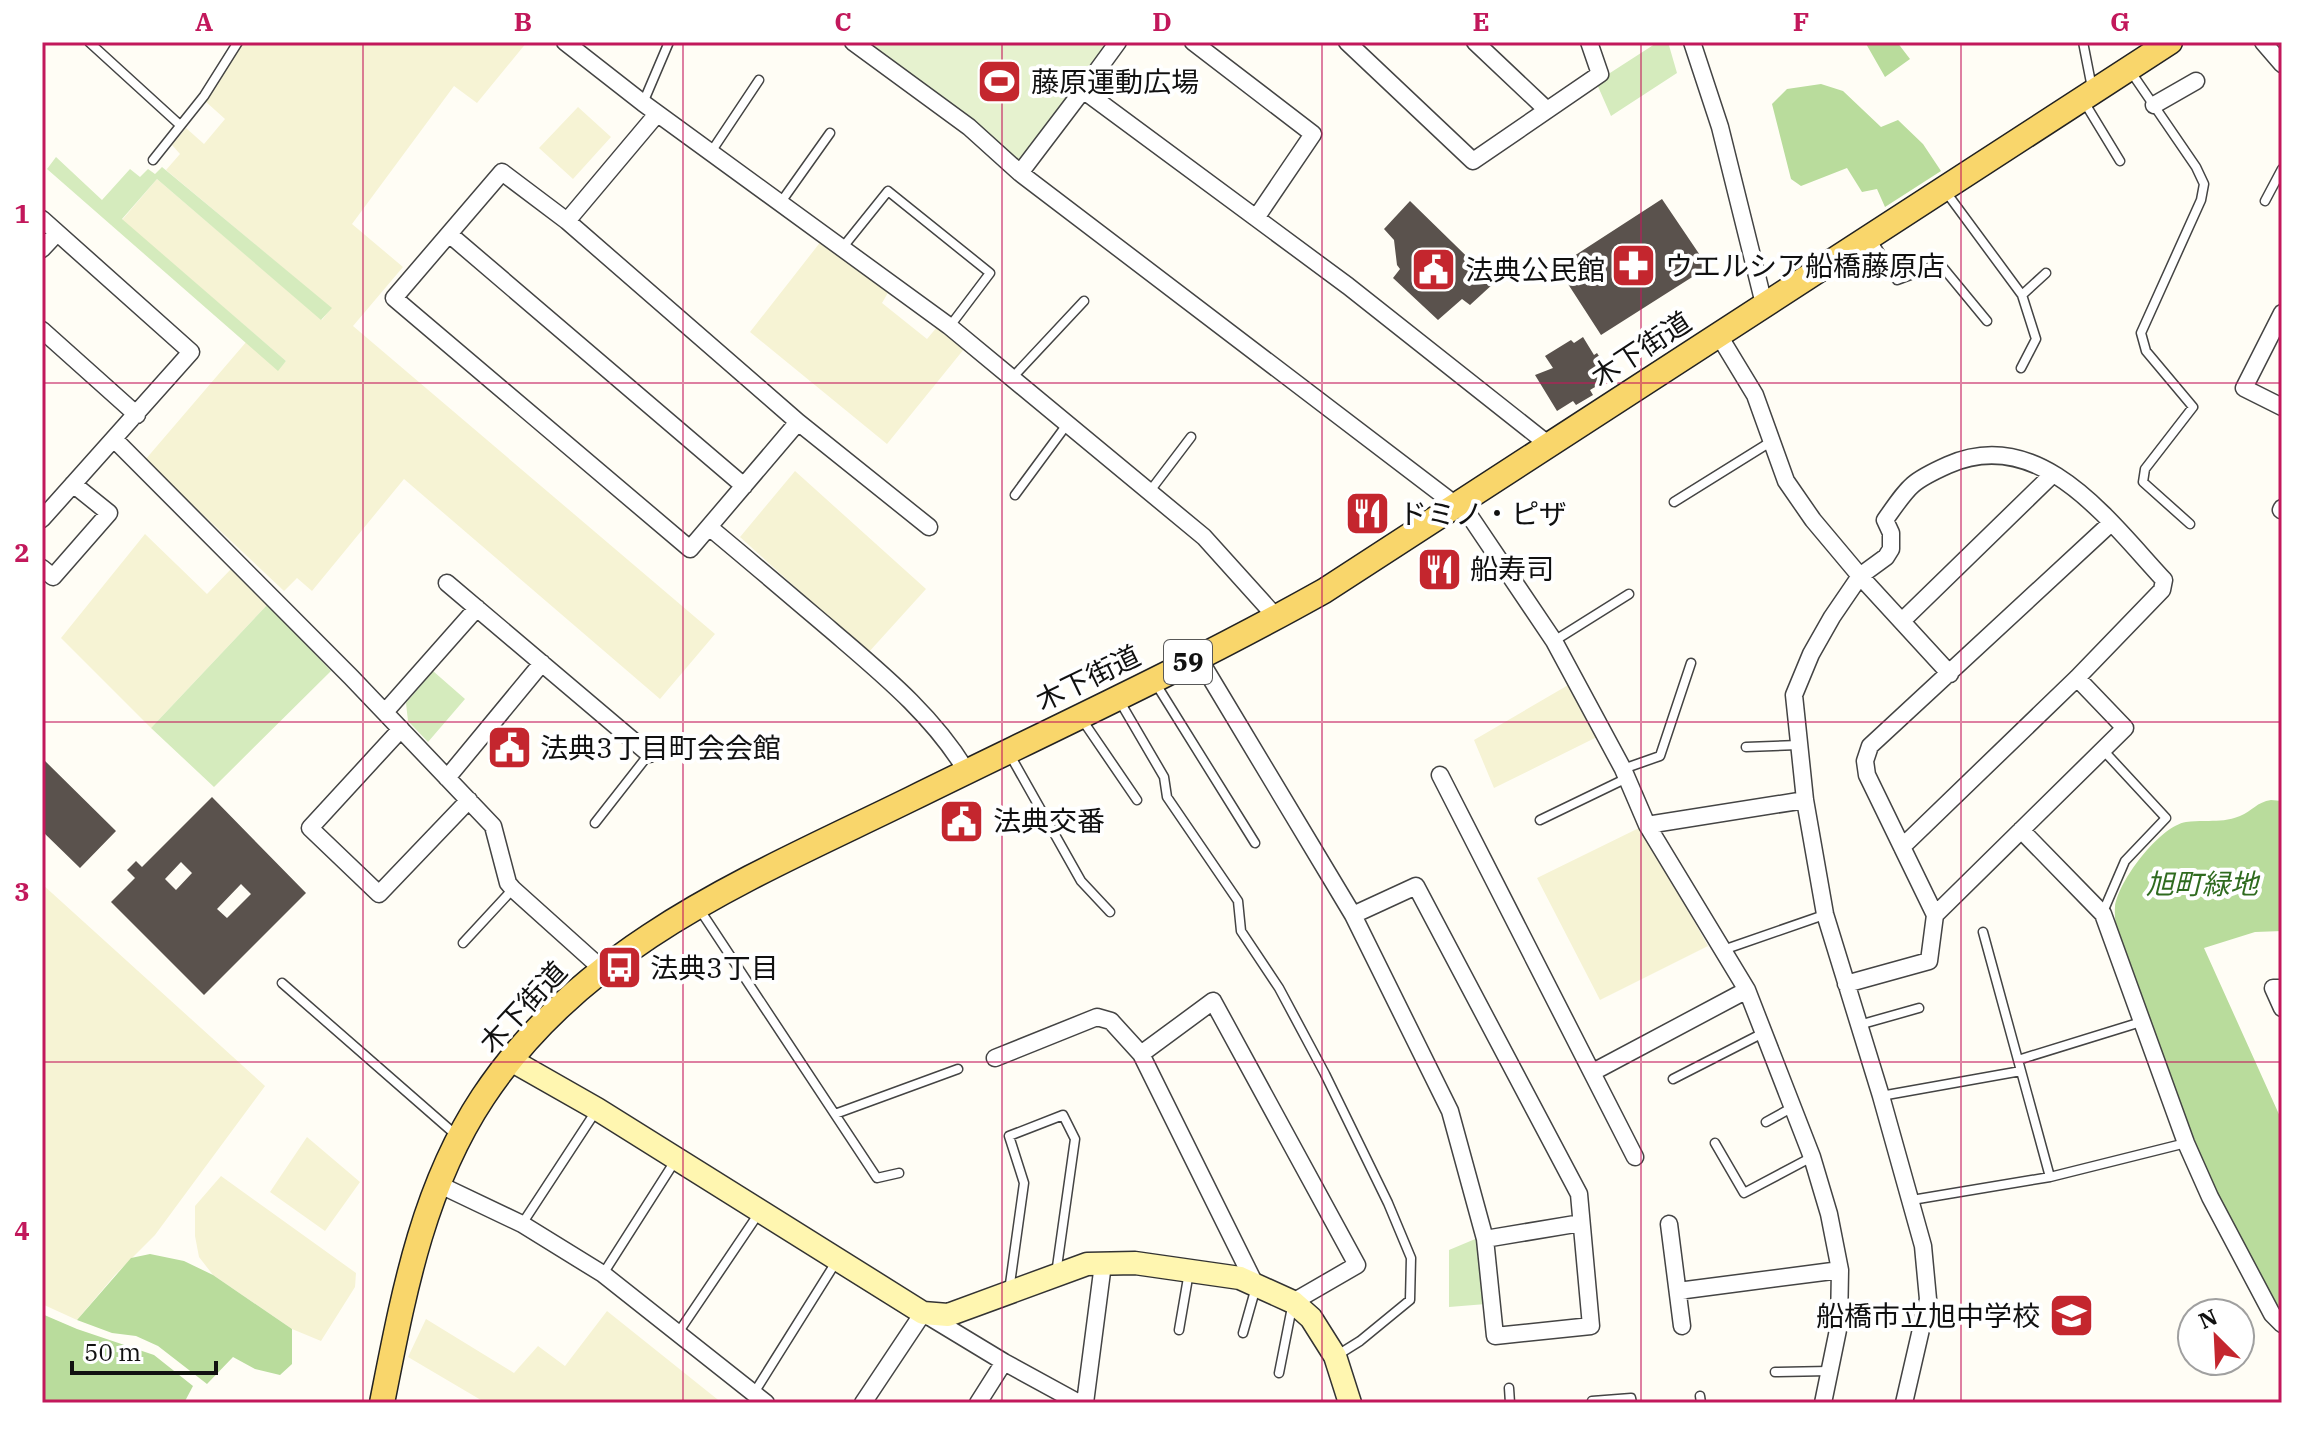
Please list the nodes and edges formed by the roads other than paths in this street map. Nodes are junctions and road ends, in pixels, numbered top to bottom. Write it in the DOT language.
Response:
graph roads {
  1 [pos="89,42"];
  2 [pos="238,42"];
  3 [pos="565,42"];
  4 [pos="669,42"];
  5 [pos="853,42"];
  6 [pos="1118,42"];
  7 [pos="1193,42"];
  8 [pos="1347,42"];
  9 [pos="1475,42"];
  10 [pos="1589,42"];
  11 [pos="1692,42"];
  12 [pos="2083,42"];
  13 [pos="2170,42"];
  14 [pos="2263,42"];
  15 [pos="2282,64"];
  16 [pos="2129,68"];
  17 [pos="759,80"];
  18 [pos="2196,81"];
  19 [pos="1083,90"];
  20 [pos="2088,95"];
  21 [pos="643,103"];
  22 [pos="2154,105"];
  23 [pos="1547,110"];
  24 [pos="657,114"];
  25 [pos="180,125"];
  26 [pos="830,133"];
  27 [pos="710,153"];
  28 [pos="153,160"];
  29 [pos="2120,161"];
  30 [pos="2282,169"];
  31 [pos="1020,173"];
  32 [pos="1944,188"];
  33 [pos="2265,201"];
  34 [pos="781,202"];
  35 [pos="1256,218"];
  36 [pos="42,219"];
  37 [pos="567,221"];
  38 [pos="57,233"];
  39 [pos="449,234"];
  40 [pos="1870,237"];
  41 [pos="843,247"];
  42 [pos="42,249"];
  43 [pos="2046,273"];
  44 [pos="2022,295"];
  45 [pos="1084,301"];
  46 [pos="1764,304"];
  47 [pos="2282,313"];
  48 [pos="1987,321"];
  49 [pos="949,326"];
  50 [pos="42,330"];
  51 [pos="1718,334"];
  52 [pos="2021,368"];
  53 [pos="1012,378"];
  54 [pos="2282,407"];
  55 [pos="137,415"];
  56 [pos="798,422"];
  57 [pos="1068,423"];
  58 [pos="1191,437"];
  59 [pos="114,439"];
  60 [pos="1772,441"];
  61 [pos="1549,445"];
  62 [pos="2053,474"];
  63 [pos="73,484"];
  64 [pos="744,486"];
  65 [pos="1150,491"];
  66 [pos="1015,495"];
  67 [pos="1674,502"];
  68 [pos="1457,507"];
  69 [pos="42,519"];
  70 [pos="2111,523"];
  71 [pos="2190,524"];
  72 [pos="709,527"];
  73 [pos="929,527"];
  74 [pos="42,568"];
  75 [pos="1860,576"];
  76 [pos="447,583"];
  77 [pos="1629,594"];
  78 [pos="477,608"];
  79 [pos="1276,617"];
  80 [pos="1902,621"];
  81 [pos="1554,641"];
  82 [pos="1198,657"];
  83 [pos="542,663"];
  84 [pos="1691,663"];
  85 [pos="1950,674"];
  86 [pos="2077,678"];
  87 [pos="1153,679"];
  88 [pos="1117,696"];
  89 [pos="385,712"];
  90 [pos="1079,716"];
  91 [pos="401,729"];
  92 [pos="1798,745"];
  93 [pos="1746,747"];
  94 [pos="2103,750"];
  95 [pos="1008,751"];
  96 [pos="649,754"];
  97 [pos="967,772"];
  98 [pos="1625,773"];
  99 [pos="1440,775"];
  100 [pos="447,778"];
  101 [pos="469,800"];
  102 [pos="1137,800"];
  103 [pos="1805,800"];
  104 [pos="1540,820"];
  105 [pos="595,823"];
  106 [pos="1647,825"];
  107 [pos="2021,830"];
  108 [pos="1255,843"];
  109 [pos="1902,847"];
  110 [pos="513,889"];
  111 [pos="696,905"];
  112 [pos="1110,912"];
  113 [pos="1825,914"];
  114 [pos="2103,914"];
  115 [pos="1353,915"];
  116 [pos="1935,915"];
  117 [pos="1983,932"];
  118 [pos="463,943"];
  119 [pos="1723,950"];
  120 [pos="601,968"];
  121 [pos="282,983"];
  122 [pos="1846,984"];
  123 [pos="2282,988"];
  124 [pos="1747,990"];
  125 [pos="1919,1008"];
  126 [pos="2282,1008"];
  127 [pos="2141,1022"];
  128 [pos="1859,1025"];
  129 [pos="1765,1032"];
  130 [pos="1141,1054"];
  131 [pos="995,1058"];
  132 [pos="511,1060"];
  133 [pos="2018,1060"];
  134 [pos="958,1069"];
  135 [pos="2021,1071"];
  136 [pos="1593,1072"];
  137 [pos="1673,1079"];
  138 [pos="1881,1096"];
  139 [pos="1793,1107"];
  140 [pos="597,1109"];
  141 [pos="835,1114"];
  142 [pos="1766,1122"];
  143 [pos="460,1138"];
  144 [pos="1715,1143"];
  145 [pos="2186,1143"];
  146 [pos="1635,1157"];
  147 [pos="1812,1157"];
  148 [pos="675,1161"];
  149 [pos="899,1173"];
  150 [pos="2050,1177"];
  151 [pos="438,1184"];
  152 [pos="1912,1200"];
  153 [pos="759,1213"];
  154 [pos="1581,1223"];
  155 [pos="522,1224"];
  156 [pos="1669,1224"];
  157 [pos="1485,1239"];
  158 [pos="837,1261"];
  159 [pos="1103,1264"];
  160 [pos="1840,1270"];
  161 [pos="1189,1272"];
  162 [pos="603,1274"];
  163 [pos="1056,1275"];
  164 [pos="1256,1286"];
  165 [pos="1678,1291"];
  166 [pos="1009,1292"];
  167 [pos="1293,1302"];
  168 [pos="923,1313"];
  169 [pos="2282,1324"];
  170 [pos="1682,1326"];
  171 [pos="1179,1330"];
  172 [pos="678,1333"];
  173 [pos="1243,1333"];
  174 [pos="1335,1356"];
  175 [pos="1004,1362"];
  176 [pos="1829,1371"];
  177 [pos="1775,1372"];
  178 [pos="1279,1373"];
  179 [pos="1509,1388"];
  180 [pos="760,1398"];
  181 [pos="1592,1401"];
  182 [pos="382,1403"];
  183 [pos="863,1403"];
  184 [pos="978,1403"];
  185 [pos="1082,1403"];
  186 [pos="1350,1403"];
  187 [pos="1510,1403"];
  188 [pos="1632,1403"];
  189 [pos="1823,1403"];
  190 [pos="1904,1403"];
  1 -- 25 [label="lane"];
  2 -- 25 [label="lane"];
  3 -- 21 [label="street"];
  4 -- 21 [label="lane"];
  5 -- 31 [label="street"];
  6 -- 19 [label="street"];
  7 -- 35 [label="street"];
  8 -- 23 [label="street"];
  9 -- 23 [label="street"];
  10 -- 23 [label="street"];
  11 -- 46 [label="street"];
  12 -- 20 [label="lane"];
  13 -- 16 [label="main road, 木下街道 / 59"];
  14 -- 15 [label="street"];
  16 -- 20 [label="main road, 木下街道 / 59"];
  16 -- 22 [label="lane"];
  17 -- 27 [label="lane"];
  18 -- 22 [label="street"];
  19 -- 31 [label="street"];
  19 -- 35 [label="street"];
  20 -- 29 [label="lane"];
  20 -- 32 [label="main road, 木下街道 / 59"];
  21 -- 24 [label="street"];
  22 -- 71 [label="lane"];
  24 -- 27 [label="street"];
  24 -- 37 [label="street"];
  25 -- 28 [label="lane"];
  26 -- 34 [label="lane"];
  27 -- 34 [label="street"];
  30 -- 33 [label="lane"];
  31 -- 68 [label="street"];
  32 -- 40 [label="main road, 木下街道 / 59"];
  32 -- 44 [label="lane"];
  34 -- 41 [label="street"];
  35 -- 61 [label="street"];
  36 -- 38 [label="street"];
  37 -- 39 [label="street"];
  37 -- 56 [label="street"];
  38 -- 42 [label="street"];
  38 -- 55 [label="street"];
  39 -- 64 [label="street"];
  39 -- 72 [label="street"];
  40 -- 46 [label="main road, 木下街道 / 59"];
  40 -- 48 [label="lane"];
  41 -- 49 [label="street"];
  41 -- 49 [label="lane"];
  43 -- 44 [label="lane"];
  44 -- 52 [label="lane"];
  45 -- 53 [label="lane"];
  46 -- 51 [label="main road, 木下街道 / 59"];
  47 -- 54 [label="street"];
  49 -- 53 [label="street"];
  50 -- 55 [label="street"];
  51 -- 60 [label="street"];
  51 -- 61 [label="main road, 木下街道 / 59"];
  53 -- 57 [label="street"];
  55 -- 59 [label="street"];
  56 -- 64 [label="street"];
  56 -- 73 [label="street"];
  57 -- 65 [label="street"];
  57 -- 66 [label="lane"];
  58 -- 65 [label="lane"];
  59 -- 63 [label="street"];
  59 -- 89 [label="street"];
  60 -- 67 [label="lane"];
  60 -- 75 [label="street"];
  61 -- 68 [label="main road, 木下街道 / 59"];
  62 -- 70 [label="street"];
  62 -- 75 [label="street"];
  62 -- 80 [label="street"];
  63 -- 69 [label="street"];
  63 -- 74 [label="street"];
  64 -- 72 [label="street"];
  65 -- 79 [label="street"];
  68 -- 79 [label="main road, 木下街道 / 59"];
  68 -- 81 [label="street"];
  70 -- 85 [label="street"];
  70 -- 86 [label="street"];
  72 -- 97 [label="street"];
  75 -- 80 [label="street"];
  75 -- 92 [label="street"];
  76 -- 78 [label="street"];
  77 -- 81 [label="lane"];
  78 -- 83 [label="street"];
  78 -- 89 [label="street"];
  79 -- 82 [label="main road, 木下街道 / 59"];
  80 -- 85 [label="street"];
  81 -- 98 [label="street"];
  82 -- 87 [label="main road, 木下街道 / 59"];
  82 -- 115 [label="street"];
  83 -- 96 [label="street"];
  83 -- 100 [label="street"];
  84 -- 98 [label="lane"];
  85 -- 109 [label="street"];
  86 -- 94 [label="street"];
  86 -- 109 [label="street"];
  87 -- 88 [label="main road, 木下街道 / 59"];
  87 -- 108 [label="lane"];
  88 -- 90 [label="main road, 木下街道 / 59"];
  88 -- 174 [label="lane"];
  89 -- 91 [label="street"];
  90 -- 95 [label="main road, 木下街道 / 59"];
  90 -- 102 [label="lane"];
  91 -- 100 [label="street"];
  91 -- 101 [label="street"];
  92 -- 93 [label="lane"];
  92 -- 103 [label="street"];
  94 -- 107 [label="street"];
  94 -- 114 [label="lane"];
  95 -- 97 [label="main road, 木下街道 / 59"];
  95 -- 112 [label="lane"];
  96 -- 105 [label="lane"];
  97 -- 111 [label="main road, 木下街道 / 59"];
  98 -- 104 [label="lane"];
  98 -- 106 [label="street"];
  99 -- 136 [label="street"];
  100 -- 101 [label="street"];
  101 -- 110 [label="street"];
  103 -- 106 [label="street"];
  103 -- 113 [label="street"];
  106 -- 119 [label="street"];
  107 -- 114 [label="street"];
  107 -- 116 [label="street"];
  109 -- 116 [label="street"];
  110 -- 118 [label="lane"];
  110 -- 120 [label="street"];
  111 -- 120 [label="main road, 木下街道 / 59"];
  111 -- 141 [label="lane"];
  113 -- 119 [label="lane"];
  113 -- 122 [label="street"];
  114 -- 127 [label="street"];
  115 -- 154 [label="street"];
  115 -- 157 [label="street"];
  116 -- 122 [label="street"];
  117 -- 133 [label="lane"];
  119 -- 124 [label="street"];
  120 -- 132 [label="main road, 木下街道 / 59"];
  121 -- 143 [label="lane"];
  122 -- 128 [label="street"];
  123 -- 126 [label="street"];
  124 -- 129 [label="street"];
  124 -- 136 [label="street"];
  125 -- 128 [label="lane"];
  127 -- 133 [label="lane"];
  127 -- 145 [label="street"];
  128 -- 138 [label="street"];
  129 -- 137 [label="lane"];
  129 -- 139 [label="street"];
  130 -- 131 [label="street"];
  130 -- 164 [label="street"];
  130 -- 167 [label="street"];
  132 -- 140 [label="street"];
  132 -- 143 [label="main road, 木下街道 / 59"];
  133 -- 135 [label="lane"];
  134 -- 141 [label="lane"];
  135 -- 138 [label="lane"];
  135 -- 150 [label="lane"];
  136 -- 146 [label="street"];
  138 -- 152 [label="street"];
  139 -- 142 [label="lane"];
  139 -- 147 [label="street"];
  140 -- 148 [label="street"];
  140 -- 155 [label="lane"];
  141 -- 149 [label="lane"];
  143 -- 151 [label="main road, 木下街道 / 59"];
  144 -- 147 [label="lane"];
  145 -- 150 [label="lane"];
  145 -- 169 [label="street"];
  147 -- 160 [label="street"];
  148 -- 153 [label="street"];
  148 -- 162 [label="lane"];
  150 -- 152 [label="lane"];
  151 -- 155 [label="street"];
  151 -- 182 [label="main road, 木下街道 / 59"];
  152 -- 190 [label="street"];
  153 -- 158 [label="street"];
  153 -- 172 [label="lane"];
  154 -- 157 [label="street"];
  154 -- 157 [label="street"];
  155 -- 162 [label="street"];
  156 -- 165 [label="street"];
  158 -- 168 [label="street"];
  158 -- 180 [label="lane"];
  159 -- 161 [label="street"];
  159 -- 163 [label="street"];
  159 -- 185 [label="street"];
  160 -- 165 [label="street"];
  160 -- 176 [label="street"];
  161 -- 164 [label="street"];
  161 -- 171 [label="lane"];
  162 -- 172 [label="street"];
  163 -- 166 [label="street"];
  163 -- 166 [label="lane"];
  164 -- 167 [label="street"];
  164 -- 173 [label="lane"];
  165 -- 170 [label="street"];
  166 -- 168 [label="street"];
  167 -- 174 [label="street"];
  167 -- 178 [label="lane"];
  168 -- 175 [label="street"];
  168 -- 183 [label="street"];
  172 -- 180 [label="street"];
  174 -- 186 [label="street"];
  175 -- 184 [label="street"];
  175 -- 185 [label="street"];
  176 -- 177 [label="lane"];
  176 -- 189 [label="street"];
  179 -- 187 [label="lane"];
  181 -- 188 [label="lane"];
}
